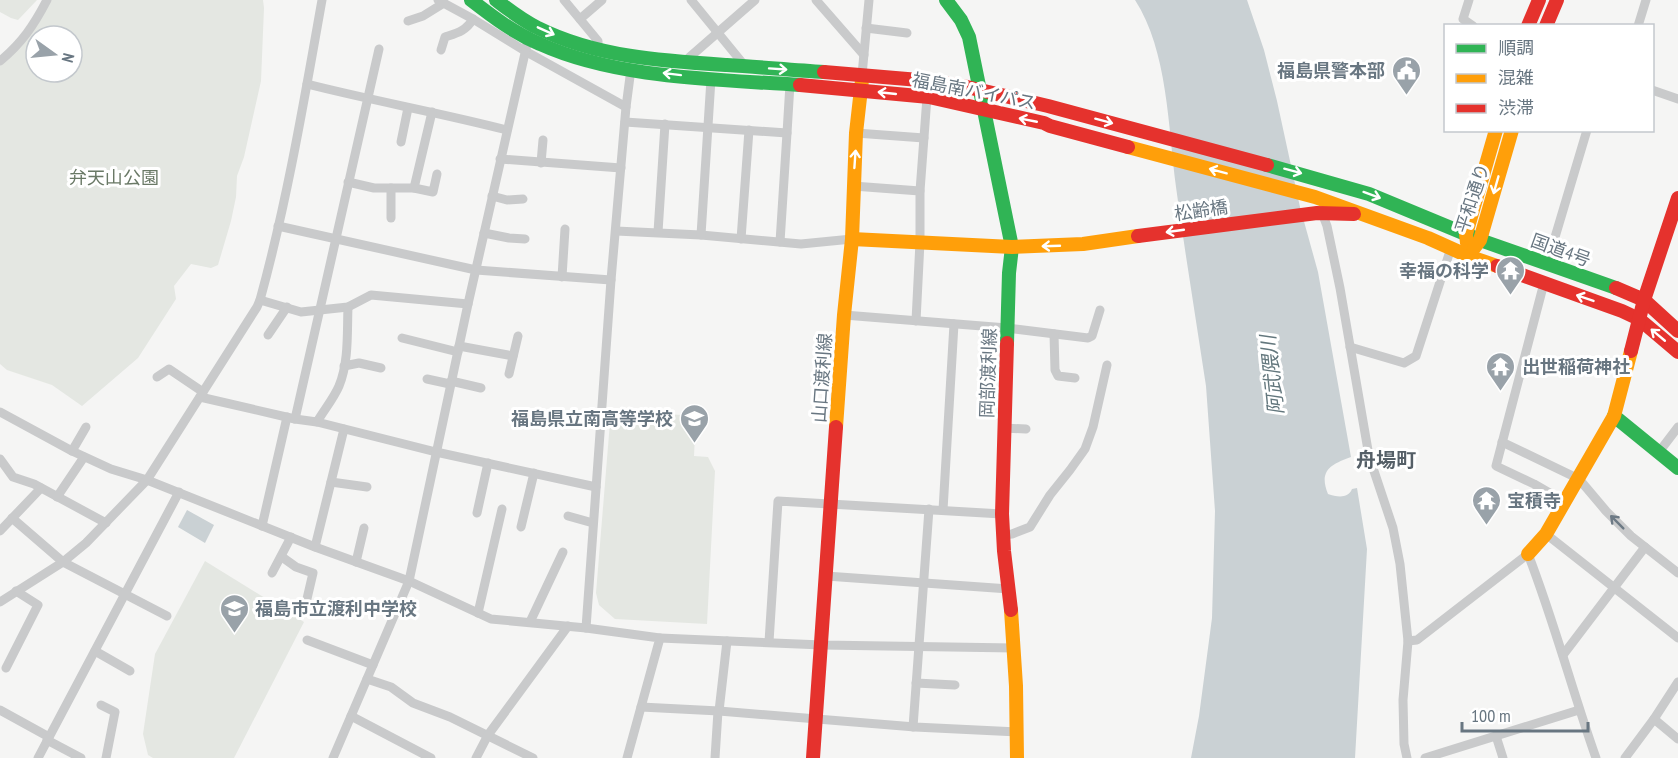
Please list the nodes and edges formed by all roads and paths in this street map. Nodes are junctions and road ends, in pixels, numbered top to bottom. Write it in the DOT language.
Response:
graph roads {
  1 [pos="47,0"];
  2 [pos="322,0"];
  3 [pos="471,0"];
  4 [pos="496,0"];
  5 [pos="564,0"];
  6 [pos="602,0"];
  7 [pos="691,0"];
  8 [pos="755,0"];
  9 [pos="816,0"];
  10 [pos="869,0"];
  11 [pos="946,0"];
  12 [pos="1469,0"];
  13 [pos="1539,0"];
  14 [pos="1557,0"];
  15 [pos="1646,0"];
  16 [pos="441,2"];
  17 [pos="473,19"];
  18 [pos="580,19"];
  19 [pos="408,21"];
  20 [pos="1470,24"];
  21 [pos="1529,24"];
  22 [pos="1547,24"];
  23 [pos="1639,24"];
  24 [pos="866,28"];
  25 [pos="718,32"];
  26 [pos="907,33"];
  27 [pos="527,45"];
  28 [pos="598,48"];
  29 [pos="379,49"];
  30 [pos="441,50"];
  31 [pos="864,55"];
  32 [pos="0,61"];
  33 [pos="684,62"];
  34 [pos="746,66"];
  35 [pos="631,69"];
  36 [pos="862,75"];
  37 [pos="711,79"];
  38 [pos="307,84"];
  39 [pos="790,84"];
  40 [pos="861,90"];
  41 [pos="1654,90"];
  42 [pos="927,97"];
  43 [pos="366,99"];
  44 [pos="1678,99"];
  45 [pos="626,107"];
  46 [pos="408,108"];
  47 [pos="432,112"];
  48 [pos="626,122"];
  49 [pos="665,124"];
  50 [pos="709,127"];
  51 [pos="507,130"];
  52 [pos="749,130"];
  53 [pos="1495,132"];
  54 [pos="1511,132"];
  55 [pos="1586,132"];
  56 [pos="787,133"];
  57 [pos="856,133"];
  58 [pos="924,138"];
  59 [pos="543,140"];
  60 [pos="401,142"];
  61 [pos="500,159"];
  62 [pos="541,163"];
  63 [pos="621,168"];
  64 [pos="437,174"];
  65 [pos="348,182"];
  66 [pos="853,186"];
  67 [pos="391,188"];
  68 [pos="414,188"];
  69 [pos="920,191"];
  70 [pos="492,196"];
  71 [pos="1678,198"];
  72 [pos="523,199"];
  73 [pos="1319,213"];
  74 [pos="1365,215"];
  75 [pos="391,218"];
  76 [pos="278,226"];
  77 [pos="565,229"];
  78 [pos="616,231"];
  79 [pos="658,232"];
  80 [pos="484,233"];
  81 [pos="1466,234"];
  82 [pos="701,235"];
  83 [pos="336,238"];
  84 [pos="741,238"];
  85 [pos="525,239"];
  86 [pos="852,239"];
  87 [pos="1480,240"];
  88 [pos="780,242"];
  89 [pos="920,242"];
  90 [pos="1012,247"];
  91 [pos="1451,248"];
  92 [pos="1468,256"];
  93 [pos="1547,264"];
  94 [pos="476,270"];
  95 [pos="562,277"];
  96 [pos="611,280"];
  97 [pos="1544,283"];
  98 [pos="260,300"];
  99 [pos="1644,300"];
  100 [pos="468,304"];
  101 [pos="287,307"];
  102 [pos="348,307"];
  103 [pos="320,309"];
  104 [pos="1100,310"];
  105 [pos="844,315"];
  106 [pos="1639,319"];
  107 [pos="916,321"];
  108 [pos="954,324"];
  109 [pos="1007,328"];
  110 [pos="1678,331"];
  111 [pos="1054,334"];
  112 [pos="268,335"];
  113 [pos="518,336"];
  114 [pos="402,338"];
  115 [pos="1350,347"];
  116 [pos="458,349"];
  117 [pos="1678,352"];
  118 [pos="513,356"];
  119 [pos="1107,365"];
  120 [pos="344,366"];
  121 [pos="381,368"];
  122 [pos="509,374"];
  123 [pos="157,377"];
  124 [pos="1075,378"];
  125 [pos="427,379"];
  126 [pos="451,383"];
  127 [pos="481,388"];
  128 [pos="201,395"];
  129 [pos="0,412"];
  130 [pos="1614,416"];
  131 [pos="291,418"];
  132 [pos="317,422"];
  133 [pos="86,427"];
  134 [pos="1678,427"];
  135 [pos="1004,428"];
  136 [pos="344,429"];
  137 [pos="1026,429"];
  138 [pos="1502,442"];
  139 [pos="72,451"];
  140 [pos="436,452"];
  141 [pos="1659,452"];
  142 [pos="84,457"];
  143 [pos="1,463"];
  144 [pos="488,464"];
  145 [pos="1678,468"];
  146 [pos="534,473"];
  147 [pos="1579,479"];
  148 [pos="147,480"];
  149 [pos="331,482"];
  150 [pos="367,487"];
  151 [pos="596,487"];
  152 [pos="41,488"];
  153 [pos="179,492"];
  154 [pos="57,497"];
  155 [pos="1565,501"];
  156 [pos="831,504"];
  157 [pos="502,509"];
  158 [pos="929,509"];
  159 [pos="943,510"];
  160 [pos="477,513"];
  161 [pos="1002,514"];
  162 [pos="568,516"];
  163 [pos="12,518"];
  164 [pos="106,523"];
  165 [pos="593,523"];
  166 [pos="262,526"];
  167 [pos="521,527"];
  168 [pos="364,528"];
  169 [pos="0,531"];
  170 [pos="1546,534"];
  171 [pos="1002,535"];
  172 [pos="291,537"];
  173 [pos="315,547"];
  174 [pos="1645,547"];
  175 [pos="563,552"];
  176 [pos="1528,554"];
  177 [pos="282,557"];
  178 [pos="63,562"];
  179 [pos="356,562"];
  180 [pos="272,573"];
  181 [pos="1678,573"];
  182 [pos="826,576"];
  183 [pos="409,581"];
  184 [pos="924,583"];
  185 [pos="1614,588"];
  186 [pos="1009,589"];
  187 [pos="16,591"];
  188 [pos="125,594"];
  189 [pos="0,602"];
  190 [pos="306,603"];
  191 [pos="478,614"];
  192 [pos="167,616"];
  193 [pos="530,622"];
  194 [pos="568,626"];
  195 [pos="586,628"];
  196 [pos="660,638"];
  197 [pos="1678,638"];
  198 [pos="307,640"];
  199 [pos="727,641"];
  200 [pos="1408,641"];
  201 [pos="769,642"];
  202 [pos="822,645"];
  203 [pos="919,647"];
  204 [pos="1014,648"];
  205 [pos="95,651"];
  206 [pos="1563,655"];
  207 [pos="373,665"];
  208 [pos="6,668"];
  209 [pos="130,671"];
  210 [pos="367,679"];
  211 [pos="1678,682"];
  212 [pos="916,683"];
  213 [pos="955,685"];
  214 [pos="101,705"];
  215 [pos="641,706"];
  216 [pos="0,710"];
  217 [pos="1579,710"];
  218 [pos="718,711"];
  219 [pos="351,716"];
  220 [pos="816,719"];
  221 [pos="1654,719"];
  222 [pos="913,727"];
  223 [pos="1018,732"];
  224 [pos="488,735"];
  225 [pos="1496,736"];
  226 [pos="48,739"];
  227 [pos="1678,739"];
  228 [pos="38,758"];
  229 [pos="81,758"];
  230 [pos="106,758"];
  231 [pos="333,758"];
  232 [pos="431,758"];
  233 [pos="476,758"];
  234 [pos="533,758"];
  235 [pos="627,758"];
  236 [pos="715,758"];
  237 [pos="813,758"];
  238 [pos="1017,758"];
  239 [pos="1407,758"];
  240 [pos="1425,758"];
  241 [pos="1503,758"];
  242 [pos="1596,758"];
  243 [pos="1625,758"];
  1 -- 32 [label="street"];
  2 -- 38 [label="street"];
  3 -- 27 [label="main road, 福島南バイパス"];
  4 -- 28 [label="main road, 福島南バイパス, one-way"];
  5 -- 18 [label="street"];
  6 -- 18 [label="street"];
  7 -- 25 [label="street"];
  8 -- 25 [label="street"];
  9 -- 31 [label="street"];
  10 -- 24 [label="street"];
  11 -- 90 [label="main road, 岡部渡利線"];
  12 -- 20 [label="street"];
  13 -- 21 [label="main road"];
  14 -- 22 [label="main road"];
  15 -- 23 [label="street"];
  16 -- 17 [label="street"];
  16 -- 19 [label="street"];
  17 -- 27 [label="street"];
  17 -- 30 [label="street"];
  18 -- 28 [label="street"];
  24 -- 26 [label="street"];
  24 -- 31 [label="street"];
  25 -- 33 [label="street"];
  25 -- 34 [label="street"];
  27 -- 35 [label="main road, 福島南バイパス"];
  27 -- 45 [label="street"];
  27 -- 51 [label="street"];
  28 -- 33 [label="main road, 福島南バイパス"];
  29 -- 43 [label="street"];
  31 -- 36 [label="street"];
  33 -- 34 [label="main road, 福島南バイパス"];
  34 -- 36 [label="main road, 福島南バイパス, one-way"];
  37 -- 35 [label="main road, 福島南バイパス, one-way"];
  35 -- 45 [label="street"];
  36 -- 40 [label="main road, 山口渡利線"];
  36 -- 81 [label="main road, 福島南バイパス, one-way"];
  37 -- 39 [label="main road, 福島南バイパス"];
  37 -- 50 [label="street"];
  38 -- 43 [label="street"];
  38 -- 76 [label="street"];
  39 -- 40 [label="main road, 福島南バイパス"];
  39 -- 56 [label="street"];
  42 -- 40 [label="main road, 福島南バイパス, one-way"];
  40 -- 57 [label="main road, 山口渡利線"];
  41 -- 44 [label="street"];
  42 -- 58 [label="street"];
  74 -- 42 [label="main road, 福島南バイパス, one-way"];
  43 -- 46 [label="street"];
  43 -- 65 [label="street"];
  45 -- 48 [label="street"];
  46 -- 47 [label="street"];
  46 -- 60 [label="street"];
  47 -- 51 [label="street"];
  47 -- 68 [label="street"];
  48 -- 49 [label="street"];
  48 -- 63 [label="street"];
  49 -- 50 [label="street"];
  49 -- 79 [label="street"];
  50 -- 52 [label="street"];
  50 -- 82 [label="street"];
  51 -- 61 [label="street"];
  52 -- 56 [label="street"];
  52 -- 84 [label="street"];
  53 -- 81 [label="main road, 平和通り"];
  54 -- 87 [label="main road, 平和通り, one-way"];
  55 -- 93 [label="street"];
  56 -- 88 [label="street"];
  57 -- 58 [label="street"];
  66 -- 57 [label="main road, 山口渡利線, one-way"];
  58 -- 69 [label="street"];
  59 -- 62 [label="street"];
  61 -- 62 [label="street"];
  61 -- 70 [label="street"];
  62 -- 63 [label="street"];
  63 -- 78 [label="street"];
  64 -- 68 [label="street"];
  65 -- 67 [label="street"];
  65 -- 83 [label="street"];
  66 -- 69 [label="street"];
  66 -- 86 [label="main road, 山口渡利線"];
  67 -- 68 [label="street"];
  67 -- 75 [label="street"];
  69 -- 89 [label="street"];
  70 -- 72 [label="street"];
  70 -- 80 [label="street"];
  71 -- 99 [label="main road"];
  73 -- 74 [label="main road"];
  73 -- 90 [label="main road, 松齢橋, one-way"];
  73 -- 115 [label="street"];
  74 -- 91 [label="main road, 福島南バイパス"];
  76 -- 83 [label="street"];
  76 -- 98 [label="street"];
  77 -- 95 [label="street"];
  78 -- 79 [label="street"];
  78 -- 96 [label="street"];
  79 -- 82 [label="street"];
  80 -- 85 [label="street"];
  80 -- 94 [label="street"];
  81 -- 87 [label="main road, 国道4号"];
  81 -- 92 [label="main road, 平和通り"];
  82 -- 84 [label="street"];
  83 -- 94 [label="street"];
  83 -- 103 [label="street"];
  84 -- 88 [label="street"];
  86 -- 88 [label="street"];
  86 -- 89 [label="main road"];
  86 -- 105 [label="main road, 山口渡利線"];
  87 -- 92 [label="main road, 平和通り"];
  87 -- 93 [label="main road, 国道4号"];
  89 -- 90 [label="main road"];
  89 -- 107 [label="street"];
  90 -- 109 [label="main road, 岡部渡利線"];
  91 -- 92 [label="main road, 福島南バイパス"];
  91 -- 115 [label="street"];
  92 -- 97 [label="main road, 国道4号"];
  93 -- 99 [label="main road, 国道4号"];
  94 -- 95 [label="street"];
  94 -- 100 [label="street"];
  95 -- 96 [label="street"];
  96 -- 151 [label="street"];
  106 -- 97 [label="main road, 国道4号, one-way"];
  97 -- 138 [label="street"];
  98 -- 101 [label="street"];
  98 -- 128 [label="street"];
  99 -- 106 [label="main road"];
  99 -- 110 [label="main road, 国道4号"];
  100 -- 102 [label="street"];
  100 -- 116 [label="street"];
  101 -- 103 [label="street"];
  101 -- 112 [label="street"];
  102 -- 103 [label="street"];
  102 -- 120 [label="street"];
  103 -- 131 [label="street"];
  104 -- 111 [label="street"];
  105 -- 107 [label="street"];
  105 -- 156 [label="main road, 山口渡利線"];
  117 -- 106 [label="main road, 国道4号, one-way"];
  106 -- 130 [label="main road"];
  107 -- 108 [label="street"];
  108 -- 109 [label="street"];
  108 -- 159 [label="street"];
  109 -- 111 [label="street"];
  109 -- 135 [label="main road, 岡部渡利線"];
  111 -- 124 [label="street"];
  113 -- 118 [label="street"];
  114 -- 116 [label="street"];
  115 -- 200 [label="street"];
  116 -- 118 [label="street"];
  116 -- 126 [label="street"];
  118 -- 122 [label="street"];
  119 -- 171 [label="street"];
  120 -- 121 [label="street"];
  120 -- 132 [label="street"];
  123 -- 128 [label="street"];
  125 -- 126 [label="street"];
  126 -- 127 [label="street"];
  126 -- 140 [label="street"];
  128 -- 131 [label="street"];
  128 -- 148 [label="street"];
  129 -- 139 [label="street"];
  130 -- 141 [label="main road"];
  130 -- 147 [label="main road"];
  131 -- 132 [label="street"];
  131 -- 166 [label="street"];
  132 -- 136 [label="street"];
  133 -- 139 [label="street"];
  134 -- 141 [label="street"];
  135 -- 137 [label="street"];
  135 -- 161 [label="main road, 岡部渡利線"];
  136 -- 140 [label="street"];
  136 -- 149 [label="street"];
  138 -- 147 [label="street"];
  138 -- 155 [label="street"];
  139 -- 142 [label="street"];
  140 -- 144 [label="street"];
  140 -- 183 [label="street"];
  141 -- 145 [label="main road"];
  142 -- 148 [label="street"];
  142 -- 154 [label="street"];
  143 -- 152 [label="street"];
  144 -- 146 [label="street"];
  144 -- 160 [label="street"];
  146 -- 151 [label="street"];
  146 -- 167 [label="street"];
  147 -- 155 [label="main road"];
  174 -- 147 [label="street, one-way"];
  148 -- 153 [label="street"];
  148 -- 164 [label="street"];
  149 -- 150 [label="street"];
  149 -- 173 [label="street"];
  151 -- 165 [label="street"];
  152 -- 154 [label="street"];
  152 -- 163 [label="street"];
  153 -- 166 [label="street"];
  153 -- 188 [label="street"];
  154 -- 164 [label="street"];
  155 -- 170 [label="main road"];
  156 -- 158 [label="street"];
  156 -- 182 [label="main road, 山口渡利線"];
  156 -- 201 [label="street"];
  157 -- 191 [label="street"];
  158 -- 159 [label="street"];
  158 -- 184 [label="street"];
  159 -- 161 [label="street"];
  161 -- 171 [label="main road, 岡部渡利線"];
  162 -- 165 [label="street"];
  163 -- 169 [label="street"];
  163 -- 178 [label="street"];
  164 -- 178 [label="street"];
  165 -- 195 [label="street"];
  166 -- 172 [label="street"];
  168 -- 179 [label="street"];
  170 -- 176 [label="main road"];
  170 -- 185 [label="street"];
  171 -- 186 [label="main road, 岡部渡利線"];
  172 -- 173 [label="street"];
  172 -- 177 [label="street"];
  173 -- 179 [label="street"];
  174 -- 181 [label="street"];
  174 -- 185 [label="street"];
  175 -- 193 [label="street"];
  176 -- 200 [label="street"];
  176 -- 206 [label="street"];
  177 -- 180 [label="street"];
  177 -- 190 [label="street"];
  178 -- 187 [label="street"];
  178 -- 188 [label="street"];
  179 -- 183 [label="street"];
  182 -- 184 [label="street"];
  182 -- 202 [label="main road, 山口渡利線"];
  183 -- 191 [label="street"];
  183 -- 207 [label="street"];
  184 -- 186 [label="street"];
  184 -- 203 [label="street"];
  185 -- 197 [label="street"];
  185 -- 206 [label="street"];
  186 -- 204 [label="main road, 岡部渡利線"];
  187 -- 189 [label="street"];
  187 -- 208 [label="street"];
  188 -- 192 [label="street"];
  188 -- 205 [label="street"];
  191 -- 193 [label="street"];
  193 -- 194 [label="street"];
  194 -- 195 [label="street"];
  194 -- 224 [label="street"];
  195 -- 196 [label="street"];
  196 -- 199 [label="street"];
  196 -- 215 [label="street"];
  198 -- 207 [label="street"];
  199 -- 201 [label="street"];
  199 -- 218 [label="street"];
  200 -- 239 [label="street"];
  201 -- 202 [label="street"];
  202 -- 203 [label="street"];
  202 -- 220 [label="main road, 山口渡利線"];
  203 -- 204 [label="street"];
  203 -- 212 [label="street"];
  204 -- 223 [label="main road, 岡部渡利線"];
  205 -- 209 [label="street"];
  205 -- 226 [label="street"];
  206 -- 217 [label="street"];
  207 -- 210 [label="street"];
  210 -- 219 [label="street"];
  210 -- 224 [label="street"];
  211 -- 221 [label="street"];
  212 -- 213 [label="street"];
  212 -- 222 [label="street"];
  214 -- 230 [label="street"];
  215 -- 218 [label="street"];
  215 -- 235 [label="street"];
  216 -- 226 [label="street"];
  217 -- 225 [label="street"];
  217 -- 242 [label="street"];
  218 -- 220 [label="street"];
  218 -- 236 [label="street"];
  219 -- 231 [label="street"];
  219 -- 232 [label="street"];
  220 -- 222 [label="street"];
  220 -- 237 [label="main road, 山口渡利線"];
  221 -- 227 [label="street"];
  221 -- 243 [label="street"];
  222 -- 223 [label="street"];
  223 -- 238 [label="main road, 岡部渡利線"];
  224 -- 233 [label="street"];
  224 -- 234 [label="street"];
  225 -- 240 [label="street"];
  225 -- 241 [label="street"];
  226 -- 228 [label="street"];
  226 -- 229 [label="street"];
}
